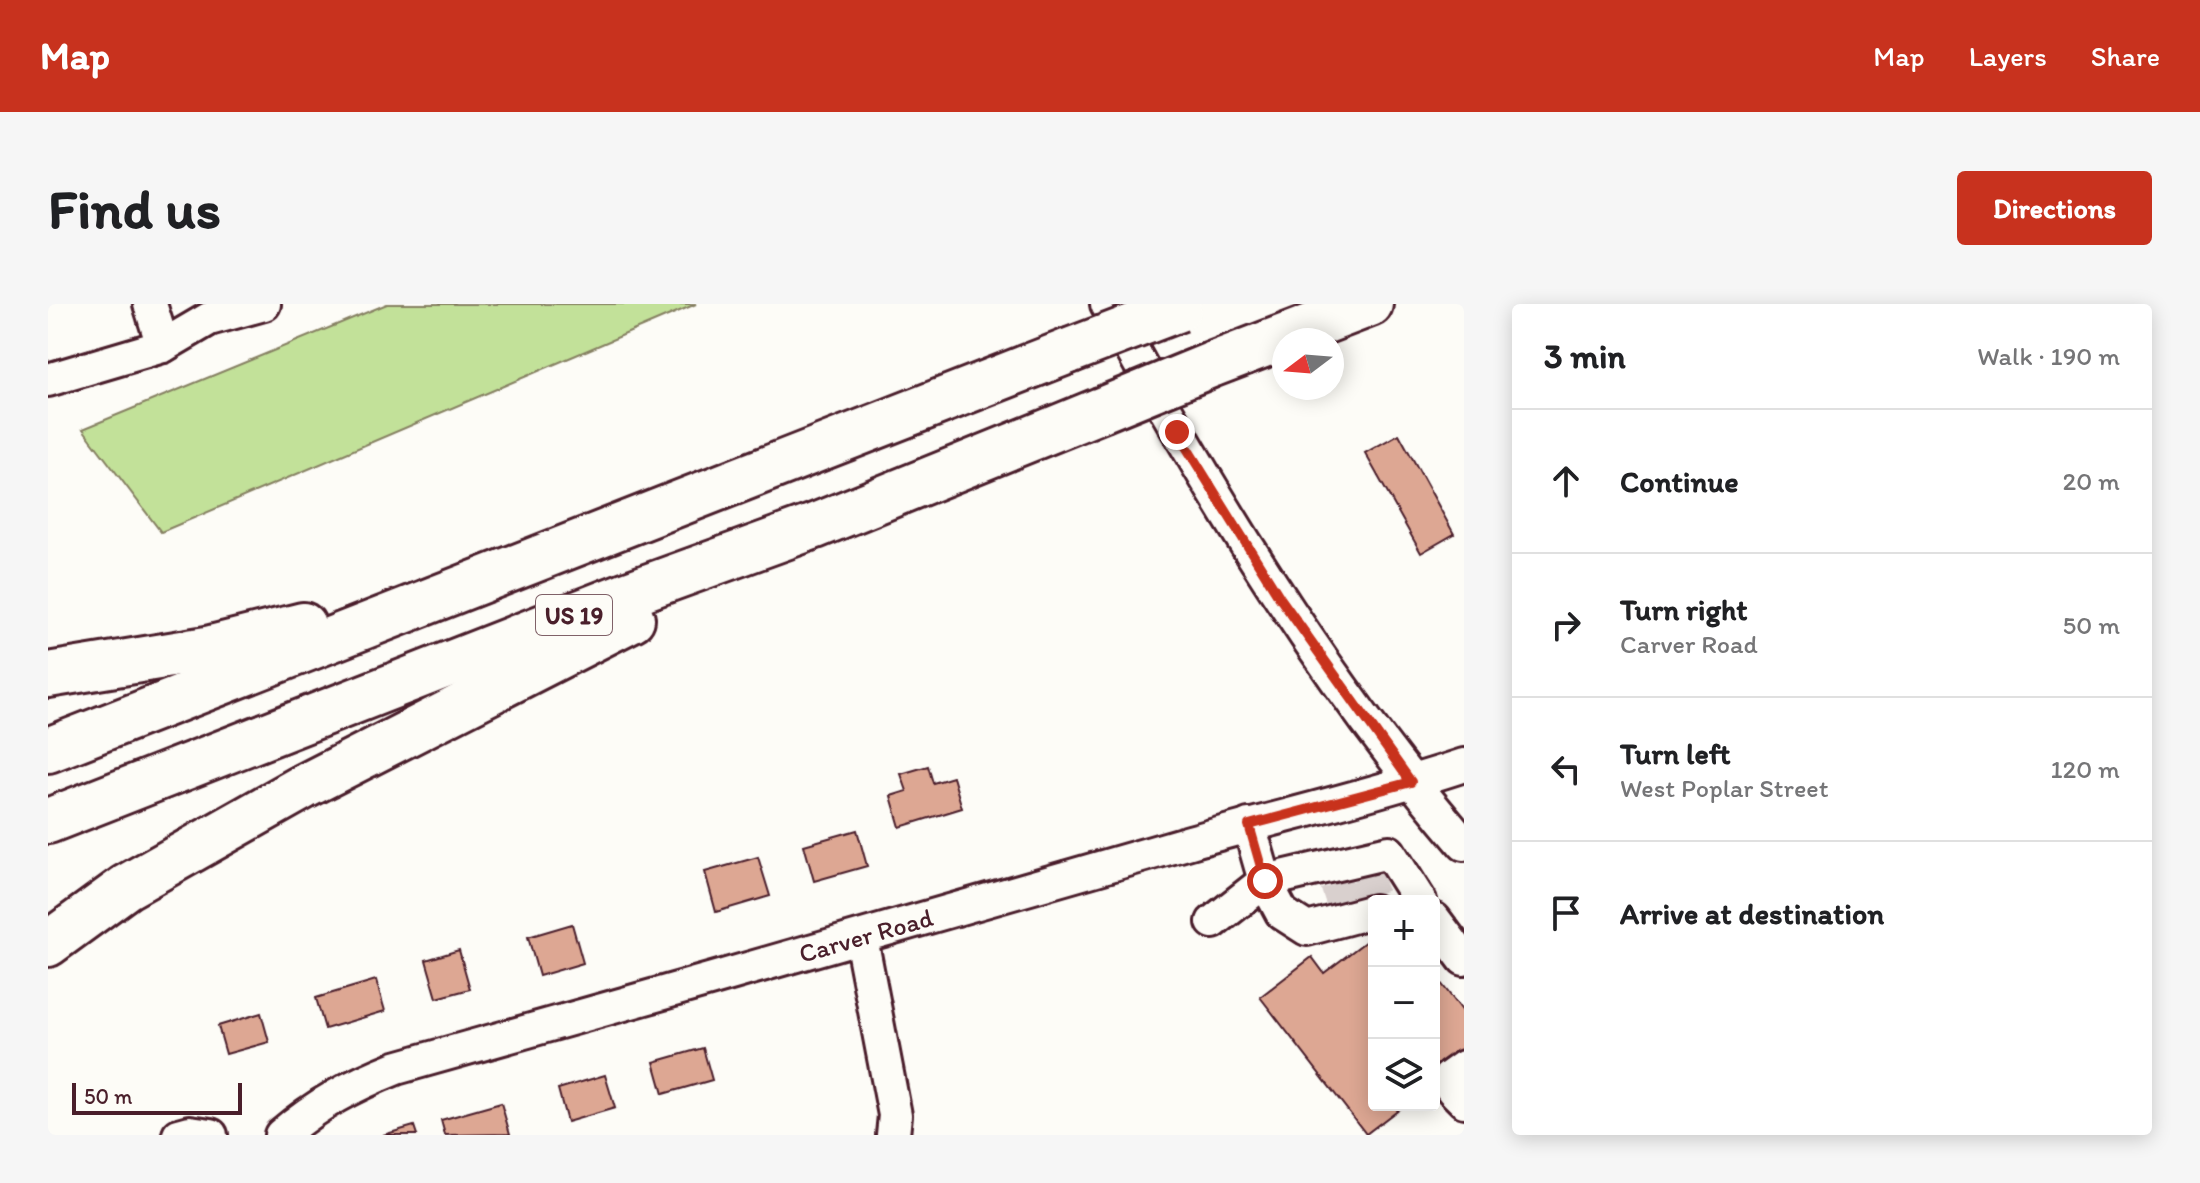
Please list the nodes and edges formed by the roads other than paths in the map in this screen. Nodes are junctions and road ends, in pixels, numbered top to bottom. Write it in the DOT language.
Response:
graph roads {
  1 [pos="150,304"];
  2 [pos="264,304"];
  3 [pos="1107,304"];
  4 [pos="1370,304"];
  5 [pos="1186,307"];
  6 [pos="163,346"];
  7 [pos="48,380"];
  8 [pos="815,526"];
  9 [pos="431,600"];
  10 [pos="48,675"];
  11 [pos="48,750"];
  12 [pos="1464,765"];
  13 [pos="1411,782"];
  14 [pos="48,821"];
  15 [pos="1249,825"];
  16 [pos="1464,844"];
  17 [pos="1265,881"];
  18 [pos="1356,891"];
  19 [pos="1414,895"];
  20 [pos="1213,922"];
  21 [pos="1440,930"];
  22 [pos="861,938"];
  23 [pos="48,944"];
  24 [pos="1464,959"];
  25 [pos="1464,1067"];
  26 [pos="1464,1101"];
  27 [pos="179,1135"];
  28 [pos="211,1135"];
  29 [pos="281,1135"];
  30 [pos="893,1135"];
  1 -- 6 [label="street"];
  2 -- 6 [label="street"];
  3 -- 13 [label="street"];
  4 -- 8 [label="highway, US 19, bridge"];
  5 -- 9 [label="highway, US 19, bridge"];
  6 -- 7 [label="street"];
  8 -- 14 [label="highway, US 19"];
  8 -- 23 [label="highway"];
  9 -- 10 [label="highway"];
  9 -- 11 [label="highway, US 19"];
  12 -- 13 [label="street, Carver Road"];
  13 -- 15 [label="street, Carver Road"];
  13 -- 16 [label="street"];
  15 -- 17 [label="street"];
  15 -- 22 [label="street, Carver Road"];
  17 -- 18 [label="street"];
  17 -- 18 [label="street"];
  17 -- 20 [label="street"];
  18 -- 19 [label="street"];
  21 -- 24 [label="street"];
  22 -- 29 [label="street, Carver Road"];
  22 -- 30 [label="street"];
  25 -- 26 [label="street"];
  27 -- 28 [label="street"];
}
